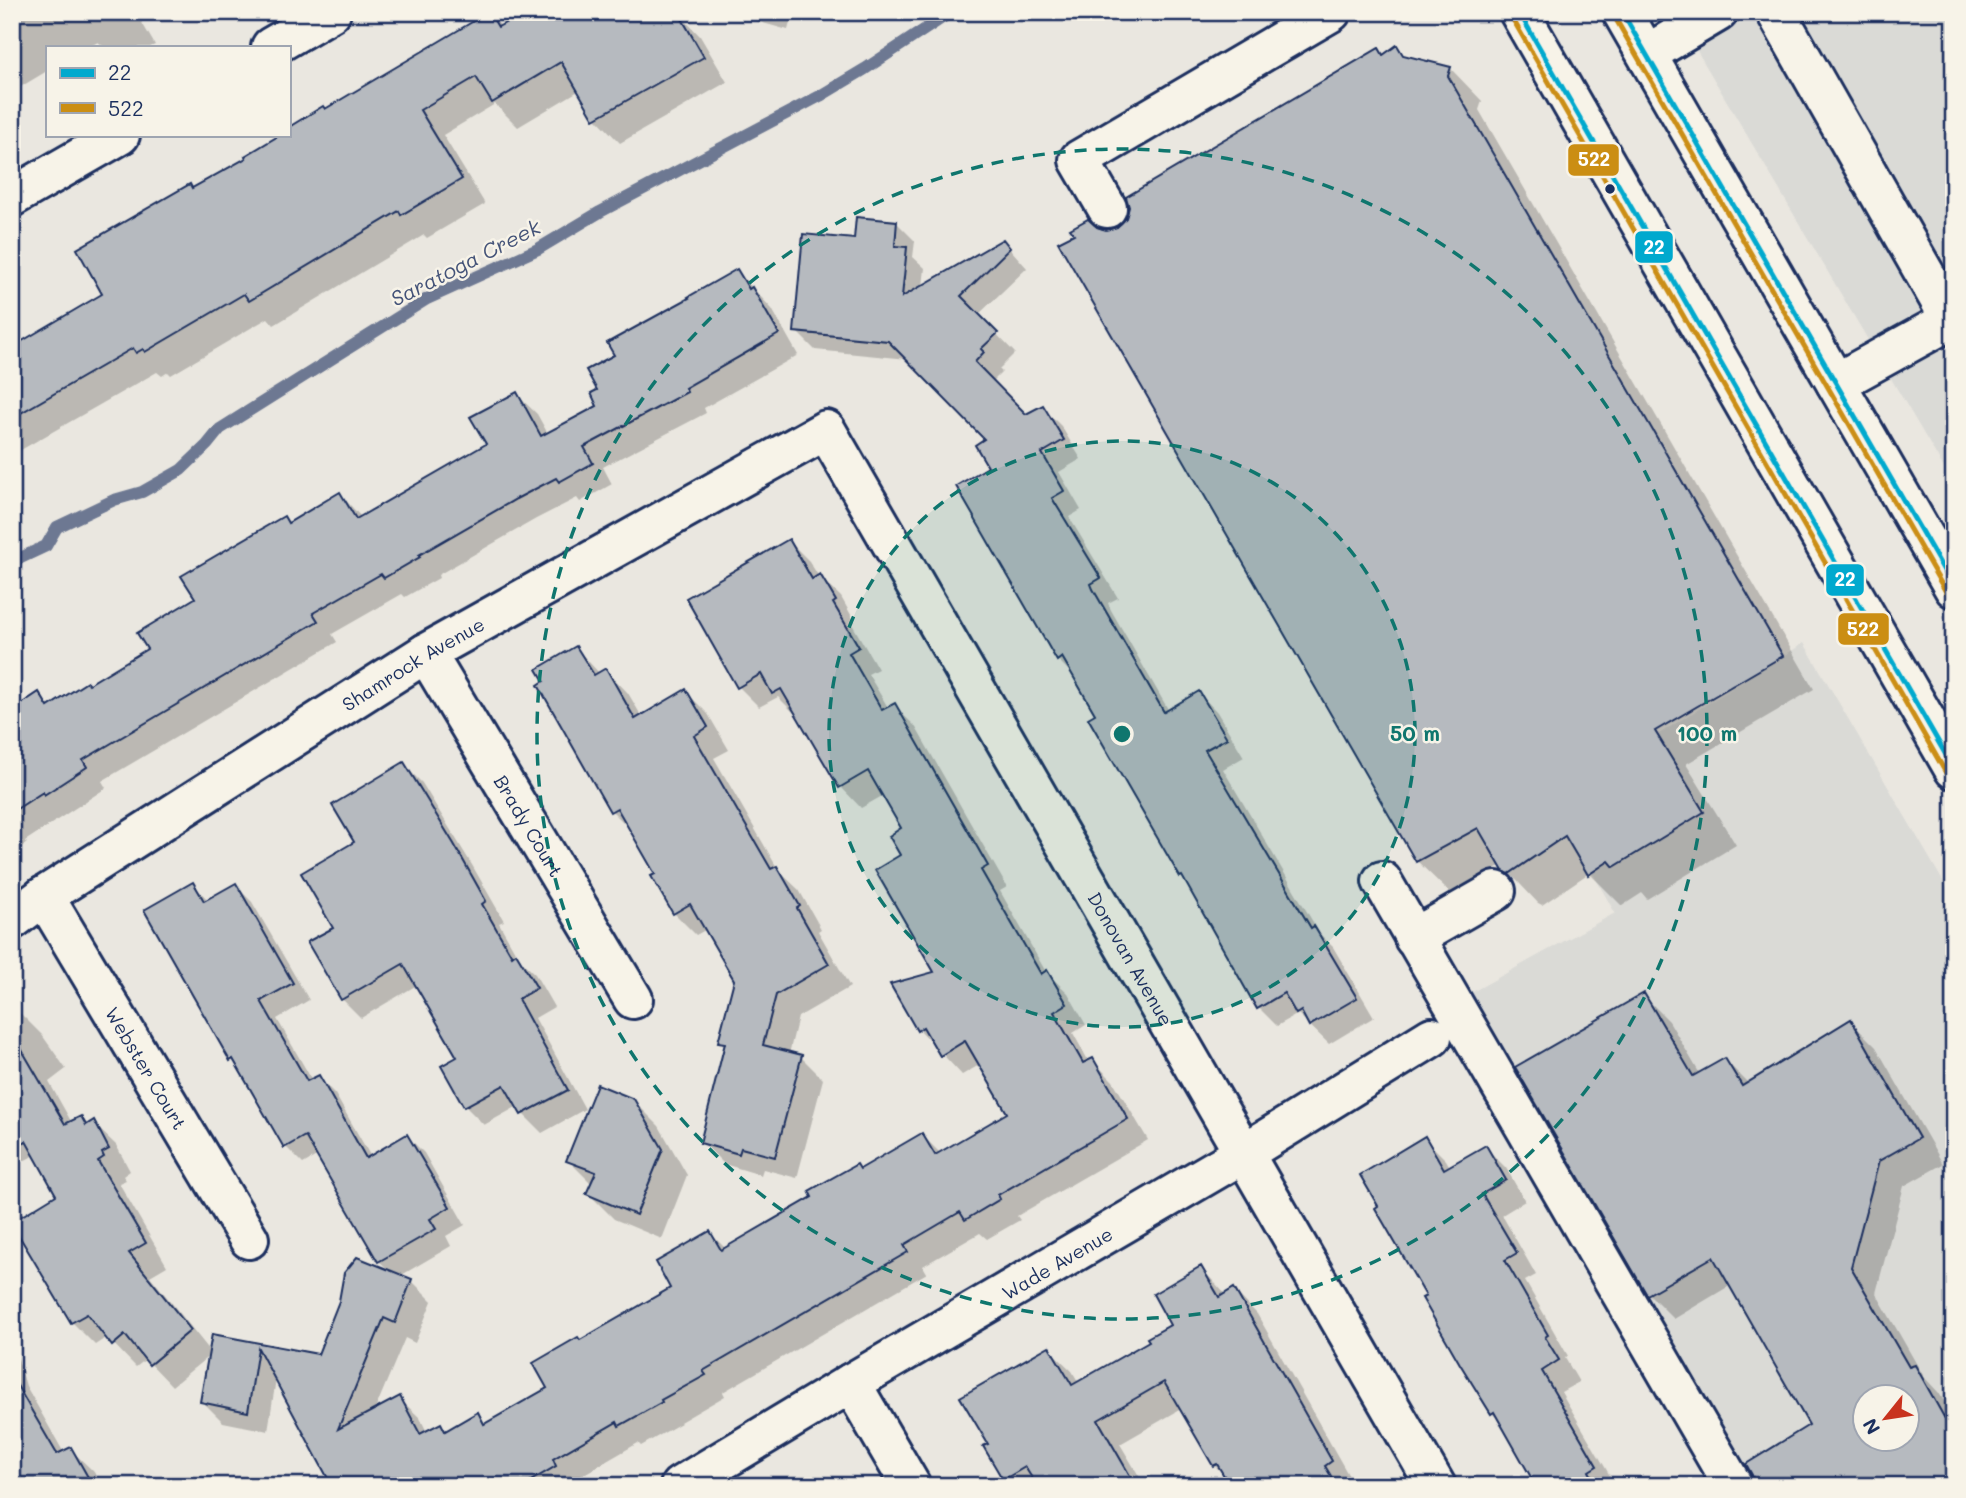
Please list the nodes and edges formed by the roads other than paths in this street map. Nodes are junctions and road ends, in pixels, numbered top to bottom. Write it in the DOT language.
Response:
graph roads {
  1 [pos="331,12"];
  2 [pos="1331,12"];
  3 [pos="1519,12"];
  4 [pos="1622,12"];
  5 [pos="1718,12"];
  6 [pos="1776,12"];
  7 [pos="273,46"];
  8 [pos="1647,54"];
  9 [pos="118,136"];
  10 [pos="12,197"];
  11 [pos="1107,208"];
  12 [pos="1952,319"];
  13 [pos="1836,383"];
  14 [pos="826,430"];
  15 [pos="1954,588"];
  16 [pos="426,653"];
  17 [pos="1954,769"];
  18 [pos="1382,881"];
  19 [pos="1496,891"];
  20 [pos="44,896"];
  21 [pos="12,920"];
  22 [pos="1414,938"];
  23 [pos="634,999"];
  24 [pos="1432,1037"];
  25 [pos="1244,1153"];
  26 [pos="249,1239"];
  27 [pos="851,1383"];
  28 [pos="680,1486"];
  29 [pos="911,1486"];
  30 [pos="1436,1486"];
  31 [pos="1733,1486"];
  1 -- 7 [label="street"];
  2 -- 11 [label="street"];
  3 -- 17 [label="street"];
  4 -- 8 [label="street"];
  5 -- 8 [label="street"];
  6 -- 12 [label="street"];
  8 -- 13 [label="street"];
  9 -- 10 [label="street"];
  12 -- 13 [label="street"];
  13 -- 15 [label="street"];
  14 -- 16 [label="street, Shamrock Avenue"];
  14 -- 25 [label="street, Donovan Avenue"];
  16 -- 20 [label="street, Shamrock Avenue"];
  16 -- 23 [label="street, Brady Court"];
  18 -- 22 [label="street"];
  19 -- 22 [label="street"];
  20 -- 21 [label="street, Shamrock Avenue"];
  20 -- 26 [label="street, Webster Court"];
  22 -- 31 [label="street"];
  24 -- 25 [label="street, Wade Avenue"];
  25 -- 27 [label="street, Wade Avenue"];
  25 -- 30 [label="street, Donovan Avenue"];
  27 -- 28 [label="street, Wade Avenue"];
  27 -- 29 [label="street"];
}
